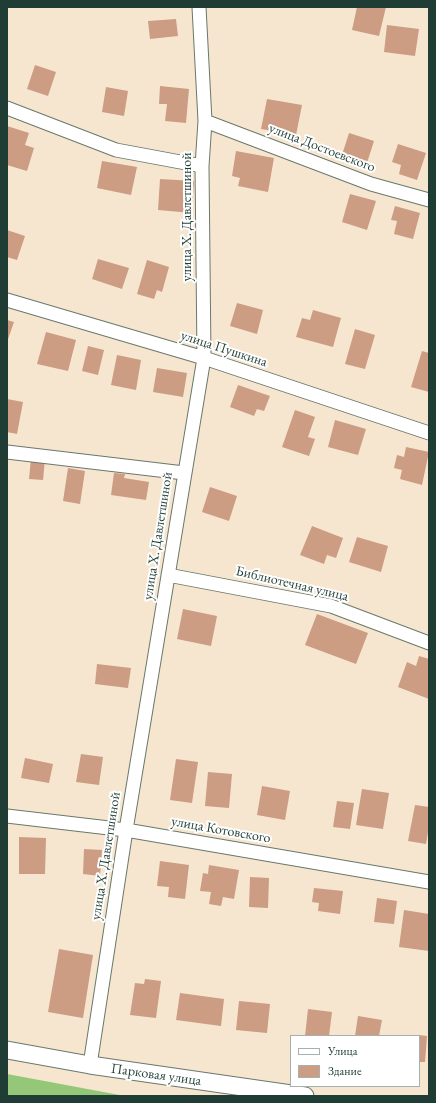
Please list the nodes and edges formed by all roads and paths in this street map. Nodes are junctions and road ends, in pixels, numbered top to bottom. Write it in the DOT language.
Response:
graph roads {
  1 [pos="199,7"];
  2 [pos="7,108"];
  3 [pos="205,121"];
  4 [pos="202,166"];
  5 [pos="429,200"];
  6 [pos="7,300"];
  7 [pos="204,358"];
  8 [pos="429,433"];
  9 [pos="7,452"];
  10 [pos="184,474"];
  11 [pos="168,575"];
  12 [pos="429,643"];
  13 [pos="7,816"];
  14 [pos="126,830"];
  15 [pos="429,882"];
  16 [pos="7,1050"];
  17 [pos="90,1066"];
  18 [pos="305,1096"];
  1 -- 3 [label="street, улица Х. Давлетшиной"];
  2 -- 4 [label="street"];
  3 -- 4 [label="street, улица Х. Давлетшиной"];
  3 -- 5 [label="street, улица Достоевского"];
  4 -- 7 [label="street, улица Х. Давлетшиной"];
  6 -- 7 [label="street, улица Пушкина"];
  7 -- 8 [label="street, улица Пушкина"];
  7 -- 10 [label="street, улица Х. Давлетшиной"];
  9 -- 10 [label="street"];
  10 -- 11 [label="street, улица Х. Давлетшиной"];
  11 -- 12 [label="street, Библиотечная улица"];
  11 -- 14 [label="street, улица Х. Давлетшиной"];
  13 -- 14 [label="street, улица Котовского"];
  14 -- 15 [label="street, улица Котовского"];
  14 -- 17 [label="street, улица Х. Давлетшиной"];
  16 -- 17 [label="street, Парковая улица"];
  17 -- 18 [label="street, Парковая улица"];
}
